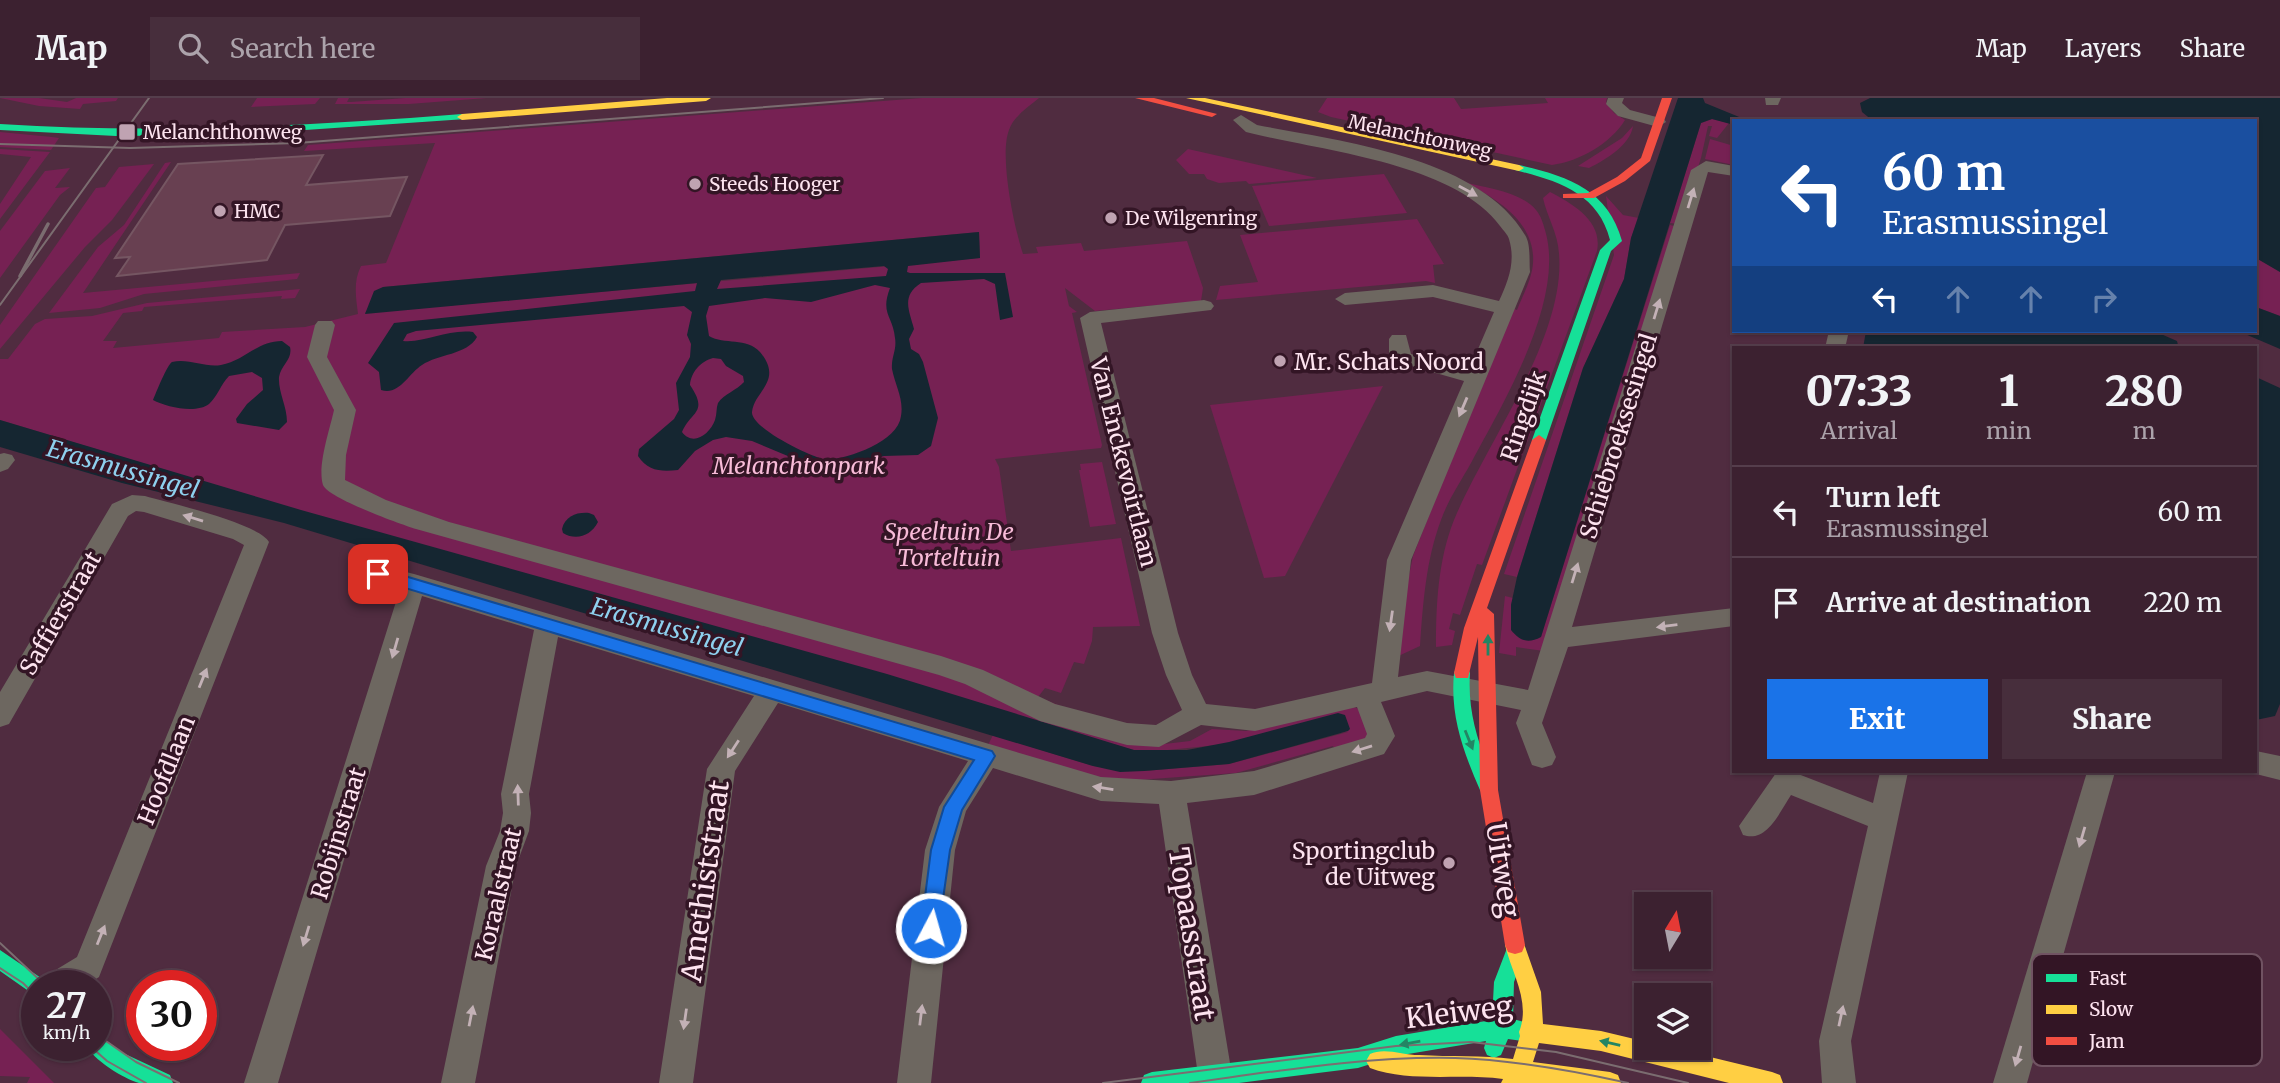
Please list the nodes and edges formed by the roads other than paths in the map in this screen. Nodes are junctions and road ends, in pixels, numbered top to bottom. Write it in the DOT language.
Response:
graph roads {
  1 [pos="580,98"];
  2 [pos="706,98"];
  3 [pos="1140,98"];
  4 [pos="1191,98"];
  5 [pos="1616,98"];
  6 [pos="1655,98"];
  7 [pos="1667,98"];
  8 [pos="0,116"];
  9 [pos="1241,120"];
  10 [pos="1653,121"];
  11 [pos="0,128"];
  12 [pos="1732,171"];
  13 [pos="1571,191"];
  14 [pos="1590,195"];
  15 [pos="1606,250"];
  16 [pos="1345,299"];
  17 [pos="1204,306"];
  18 [pos="1506,309"];
  19 [pos="326,325"];
  20 [pos="1399,339"];
  21 [pos="1476,378"];
  22 [pos="120,510"];
  23 [pos="378,574"];
  24 [pos="414,583"];
  25 [pos="1485,597"];
  26 [pos="1732,617"];
  27 [pos="548,623"];
  28 [pos="1558,639"];
  29 [pos="1474,690"];
  30 [pos="771,692"];
  31 [pos="1375,693"];
  32 [pos="1536,702"];
  33 [pos="1198,714"];
  34 [pos="0,716"];
  35 [pos="986,756"];
  36 [pos="1542,757"];
  37 [pos="2257,763"];
  38 [pos="2280,768"];
  39 [pos="1894,773"];
  40 [pos="2101,773"];
  41 [pos="1489,790"];
  42 [pos="1171,793"];
  43 [pos="1883,820"];
  44 [pos="1753,826"];
  45 [pos="0,944"];
  46 [pos="1516,950"];
  47 [pos="2048,954"];
  48 [pos="3,960"];
  49 [pos="83,970"];
  50 [pos="21,974"];
  51 [pos="2032,1008"];
  52 [pos="1502,1028"];
  53 [pos="1532,1030"];
  54 [pos="112,1057"];
  55 [pos="1359,1058"];
  56 [pos="1486,1066"];
  57 [pos="1214,1075"];
  58 [pos="1517,1076"];
  59 [pos="1400,1080"];
  60 [pos="151,1081"];
  61 [pos="261,1083"];
  62 [pos="458,1083"];
  63 [pos="676,1083"];
  64 [pos="914,1083"];
  65 [pos="1152,1083"];
  66 [pos="1158,1083"];
  67 [pos="1477,1083"];
  68 [pos="1610,1083"];
  69 [pos="1771,1083"];
  70 [pos="1839,1083"];
  71 [pos="2010,1083"];
  1 -- 8 [label="street"];
  2 -- 11 [label="street"];
  3 -- 9 [label="street, Melanchtonweg"];
  4 -- 13 [label="street, Melanchtonweg"];
  5 -- 10 [label="street"];
  6 -- 10 [label="street"];
  7 -- 10 [label="street"];
  9 -- 13 [label="street, Melanchtonweg"];
  9 -- 18 [label="street, one-way"];
  10 -- 13 [label="street"];
  10 -- 14 [label="street"];
  28 -- 12 [label="street, Schiebroeksesingel, one-way"];
  13 -- 14 [label="street"];
  13 -- 15 [label="street"];
  14 -- 15 [label="street, Ringdijk"];
  15 -- 25 [label="street, Ringdijk"];
  16 -- 18 [label="street"];
  17 -- 33 [label="street, Van Enckevoirtlaan"];
  18 -- 21 [label="street"];
  19 -- 33 [label="street"];
  20 -- 21 [label="street"];
  21 -- 31 [label="street, one-way"];
  22 -- 34 [label="street, Saffierstraat"];
  49 -- 22 [label="street, Hoofdlaan, one-way"];
  23 -- 24 [label="street"];
  24 -- 27 [label="street"];
  24 -- 61 [label="street, Robijnstraat, one-way"];
  29 -- 25 [label="street, Ringdijk, one-way"];
  25 -- 29 [label="street, Ringdijk"];
  26 -- 28 [label="street, one-way"];
  27 -- 30 [label="street"];
  62 -- 27 [label="street, Koraalstraat, one-way"];
  28 -- 32 [label="street, Schiebroeksesingel"];
  29 -- 31 [label="street"];
  29 -- 32 [label="street"];
  29 -- 41 [label="street, Uitweg"];
  29 -- 41 [label="street, Uitweg, one-way"];
  30 -- 35 [label="street"];
  30 -- 63 [label="street, Amethiststraat, one-way"];
  31 -- 33 [label="street"];
  31 -- 42 [label="street, one-way"];
  32 -- 36 [label="street"];
  42 -- 35 [label="street, one-way"];
  64 -- 35 [label="street, one-way"];
  37 -- 38 [label="street"];
  39 -- 43 [label="street"];
  40 -- 47 [label="street, one-way"];
  41 -- 46 [label="street, Uitweg"];
  42 -- 57 [label="street, Topaasstraat"];
  43 -- 44 [label="street"];
  70 -- 43 [label="street, one-way"];
  45 -- 48 [label="street"];
  46 -- 52 [label="street, Uitweg"];
  46 -- 53 [label="street, Uitweg"];
  48 -- 50 [label="street"];
  51 -- 71 [label="street, one-way"];
  52 -- 53 [label="street, Kleiweg"];
  52 -- 55 [label="street, Kleiweg, one-way"];
  52 -- 56 [label="street, Uitweg"];
  53 -- 58 [label="street, Uitweg"];
  69 -- 53 [label="street, Kleiweg, one-way"];
  54 -- 60 [label="street"];
  55 -- 56 [label="street, Kleiweg"];
  55 -- 57 [label="street, Kleiweg"];
  55 -- 59 [label="street"];
  56 -- 58 [label="street, Kleiweg"];
  56 -- 67 [label="street, Uitweg"];
  57 -- 66 [label="street, Kleiweg"];
  58 -- 68 [label="street, Kleiweg"];
  65 -- 66 [label="street, Kleiweg"];
}
